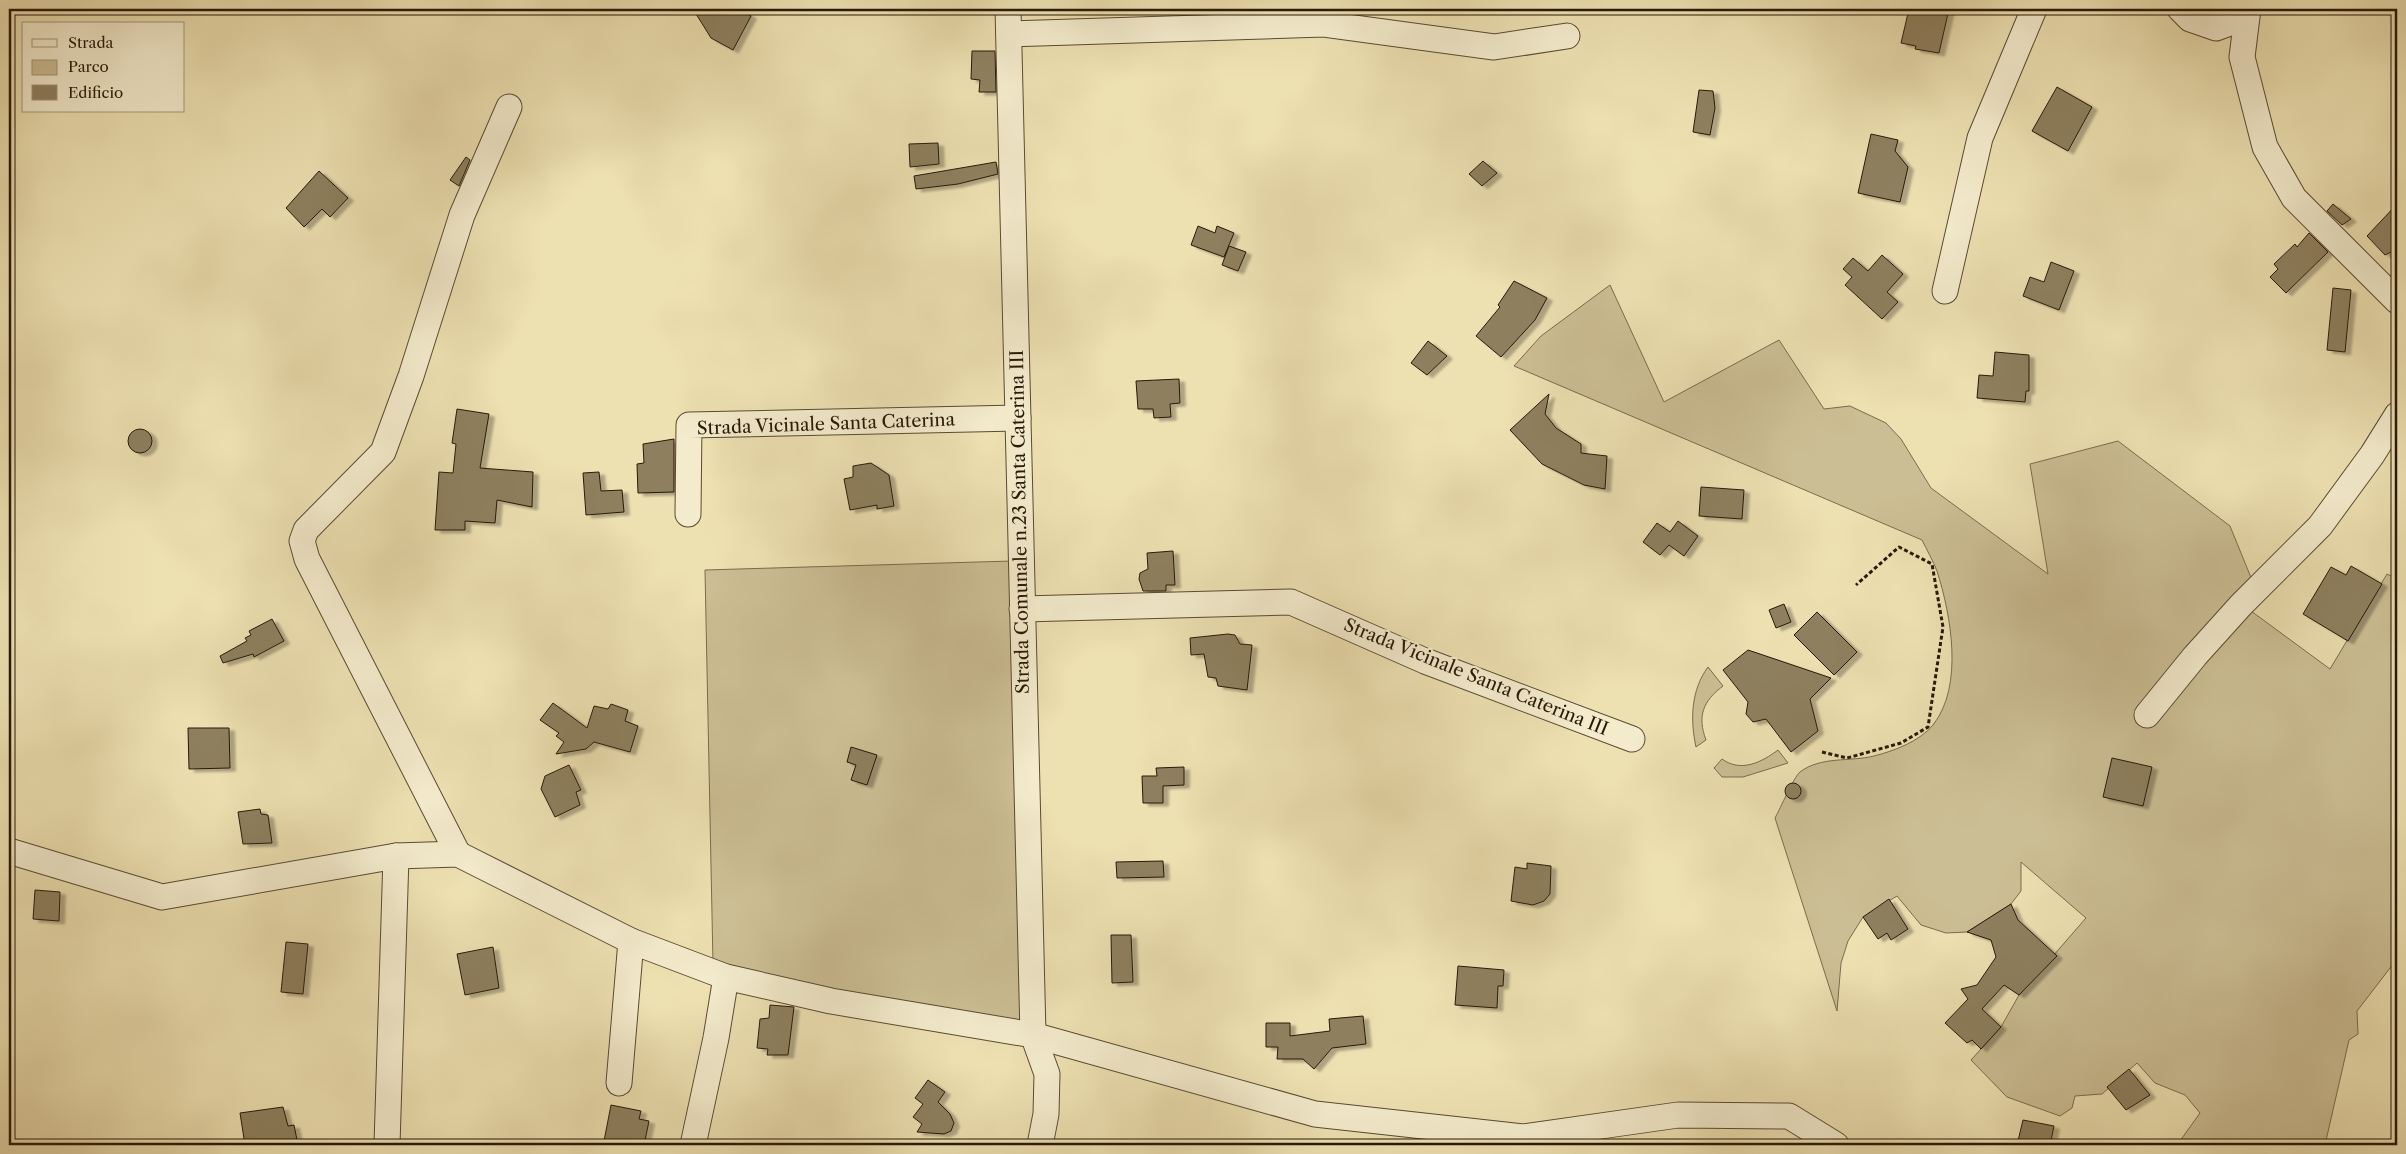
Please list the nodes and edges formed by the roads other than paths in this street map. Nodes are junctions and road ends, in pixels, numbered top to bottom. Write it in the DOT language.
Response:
graph roads {
  1 [pos="1008,9"];
  2 [pos="2034,9"];
  3 [pos="2180,9"];
  4 [pos="2247,13"];
  5 [pos="1009,34"];
  6 [pos="1567,36"];
  7 [pos="509,107"];
  8 [pos="1945,291"];
  9 [pos="2397,300"];
  10 [pos="2397,414"];
  11 [pos="1018,418"];
  12 [pos="688,514"];
  13 [pos="1022,609"];
  14 [pos="2147,715"];
  15 [pos="1632,739"];
  16 [pos="9,851"];
  17 [pos="458,854"];
  18 [pos="396,856"];
  19 [pos="631,941"];
  20 [pos="726,977"];
  21 [pos="1033,1035"];
  22 [pos="619,1083"];
  23 [pos="387,1145"];
  24 [pos="693,1145"];
  25 [pos="1040,1145"];
  26 [pos="1836,1145"];
  1 -- 5 [label="street, Strada Comunale n.23 Santa Caterina III"];
  2 -- 8 [label="street"];
  3 -- 4 [label="street"];
  4 -- 9 [label="street"];
  5 -- 6 [label="street"];
  5 -- 11 [label="street, Strada Comunale n.23 Santa Caterina III"];
  7 -- 17 [label="street"];
  10 -- 14 [label="street"];
  11 -- 12 [label="street, Strada Vicinale Santa Caterina"];
  11 -- 13 [label="street, Strada Comunale n.23 Santa Caterina III"];
  13 -- 15 [label="street, Strada Vicinale Santa Caterina III"];
  13 -- 21 [label="street, Strada Comunale n.23 Santa Caterina III"];
  16 -- 18 [label="street"];
  17 -- 18 [label="street"];
  17 -- 19 [label="street"];
  18 -- 23 [label="street"];
  19 -- 20 [label="street"];
  19 -- 22 [label="street"];
  20 -- 21 [label="street"];
  20 -- 24 [label="street"];
  21 -- 25 [label="street, Strada Comunale n.23 Santa Caterina III"];
  21 -- 26 [label="street"];
}
